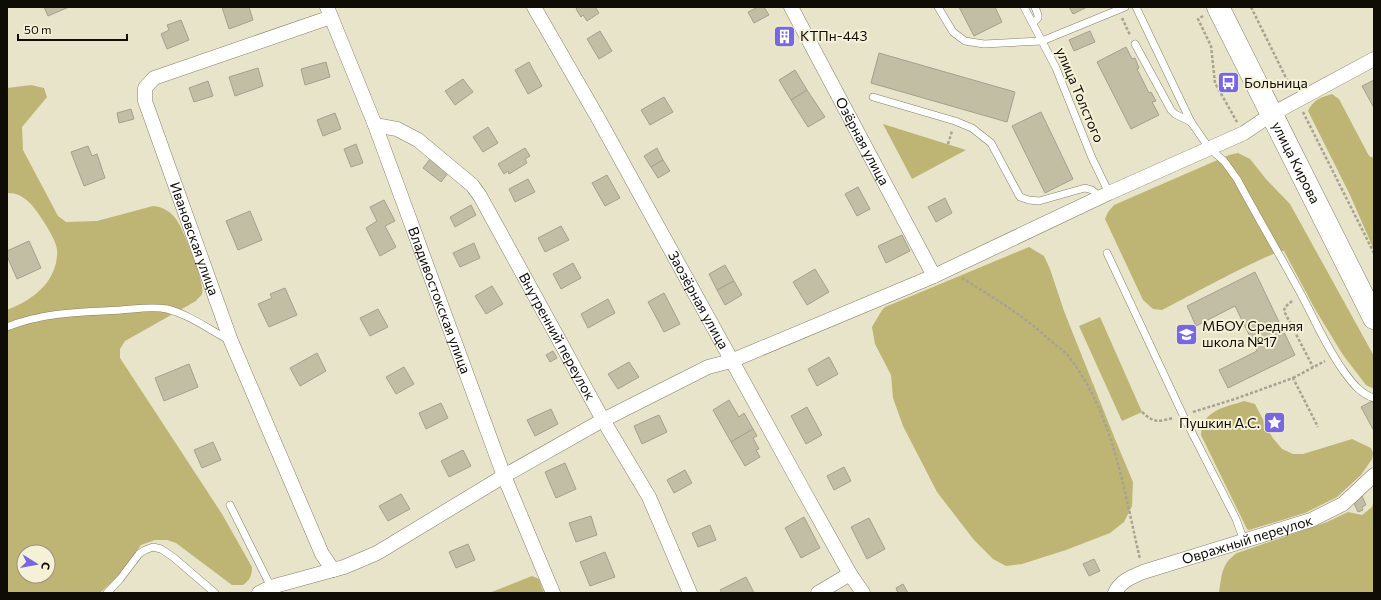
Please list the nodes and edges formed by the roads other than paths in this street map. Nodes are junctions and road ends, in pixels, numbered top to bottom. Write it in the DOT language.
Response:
graph roads {
  1 [pos="534,7"];
  2 [pos="791,7"];
  3 [pos="938,7"];
  4 [pos="1024,7"];
  5 [pos="1035,7"];
  6 [pos="1136,7"];
  7 [pos="1121,8"];
  8 [pos="1219,8"];
  9 [pos="329,12"];
  10 [pos="1033,23"];
  11 [pos="1042,41"];
  12 [pos="1135,44"];
  13 [pos="1374,59"];
  14 [pos="873,97"];
  15 [pos="1272,114"];
  16 [pos="1191,122"];
  17 [pos="375,125"];
  18 [pos="1209,148"];
  19 [pos="1105,196"];
  20 [pos="1107,253"];
  21 [pos="934,276"];
  22 [pos="1374,318"];
  23 [pos="7,327"];
  24 [pos="231,341"];
  25 [pos="731,361"];
  26 [pos="1374,398"];
  27 [pos="603,420"];
  28 [pos="1374,475"];
  29 [pos="504,476"];
  30 [pos="230,505"];
  31 [pos="1244,541"];
  32 [pos="333,570"];
  33 [pos="850,574"];
  34 [pos="265,590"];
  35 [pos="107,593"];
  36 [pos="215,593"];
  37 [pos="553,593"];
  38 [pos="690,593"];
  39 [pos="818,593"];
  40 [pos="863,593"];
  41 [pos="1115,593"];
  1 -- 25 [label="street, Заозёрная улица"];
  2 -- 21 [label="street, Озёрная улица"];
  3 -- 11 [label="lane"];
  4 -- 10 [label="lane, улица Толстого"];
  5 -- 10 [label="lane"];
  6 -- 16 [label="lane"];
  7 -- 11 [label="lane"];
  8 -- 15 [label="main road, улица Кирова"];
  9 -- 17 [label="street, Владивостокская улица"];
  9 -- 24 [label="street, Ивановская улица"];
  10 -- 11 [label="lane, улица Толстого"];
  11 -- 19 [label="lane, улица Толстого"];
  12 -- 16 [label="lane"];
  13 -- 15 [label="street"];
  14 -- 19 [label="lane"];
  15 -- 18 [label="street"];
  15 -- 22 [label="main road, улица Кирова"];
  16 -- 18 [label="lane"];
  17 -- 27 [label="street, Внутренний переулок"];
  17 -- 29 [label="street, Владивостокская улица"];
  18 -- 19 [label="street"];
  18 -- 26 [label="lane"];
  19 -- 21 [label="street"];
  20 -- 31 [label="lane"];
  21 -- 25 [label="street"];
  23 -- 24 [label="lane"];
  24 -- 32 [label="street, Ивановская улица"];
  25 -- 27 [label="street"];
  25 -- 33 [label="street, Заозёрная улица"];
  27 -- 29 [label="street"];
  27 -- 38 [label="street, Внутренний переулок"];
  28 -- 31 [label="street, Овражный переулок"];
  29 -- 32 [label="street"];
  29 -- 37 [label="street, Владивостокская улица"];
  30 -- 34 [label="lane"];
  31 -- 41 [label="street, Овражный переулок"];
  32 -- 34 [label="street"];
  33 -- 39 [label="street"];
  33 -- 40 [label="street, Заозёрная улица"];
  35 -- 36 [label="lane"];
}
